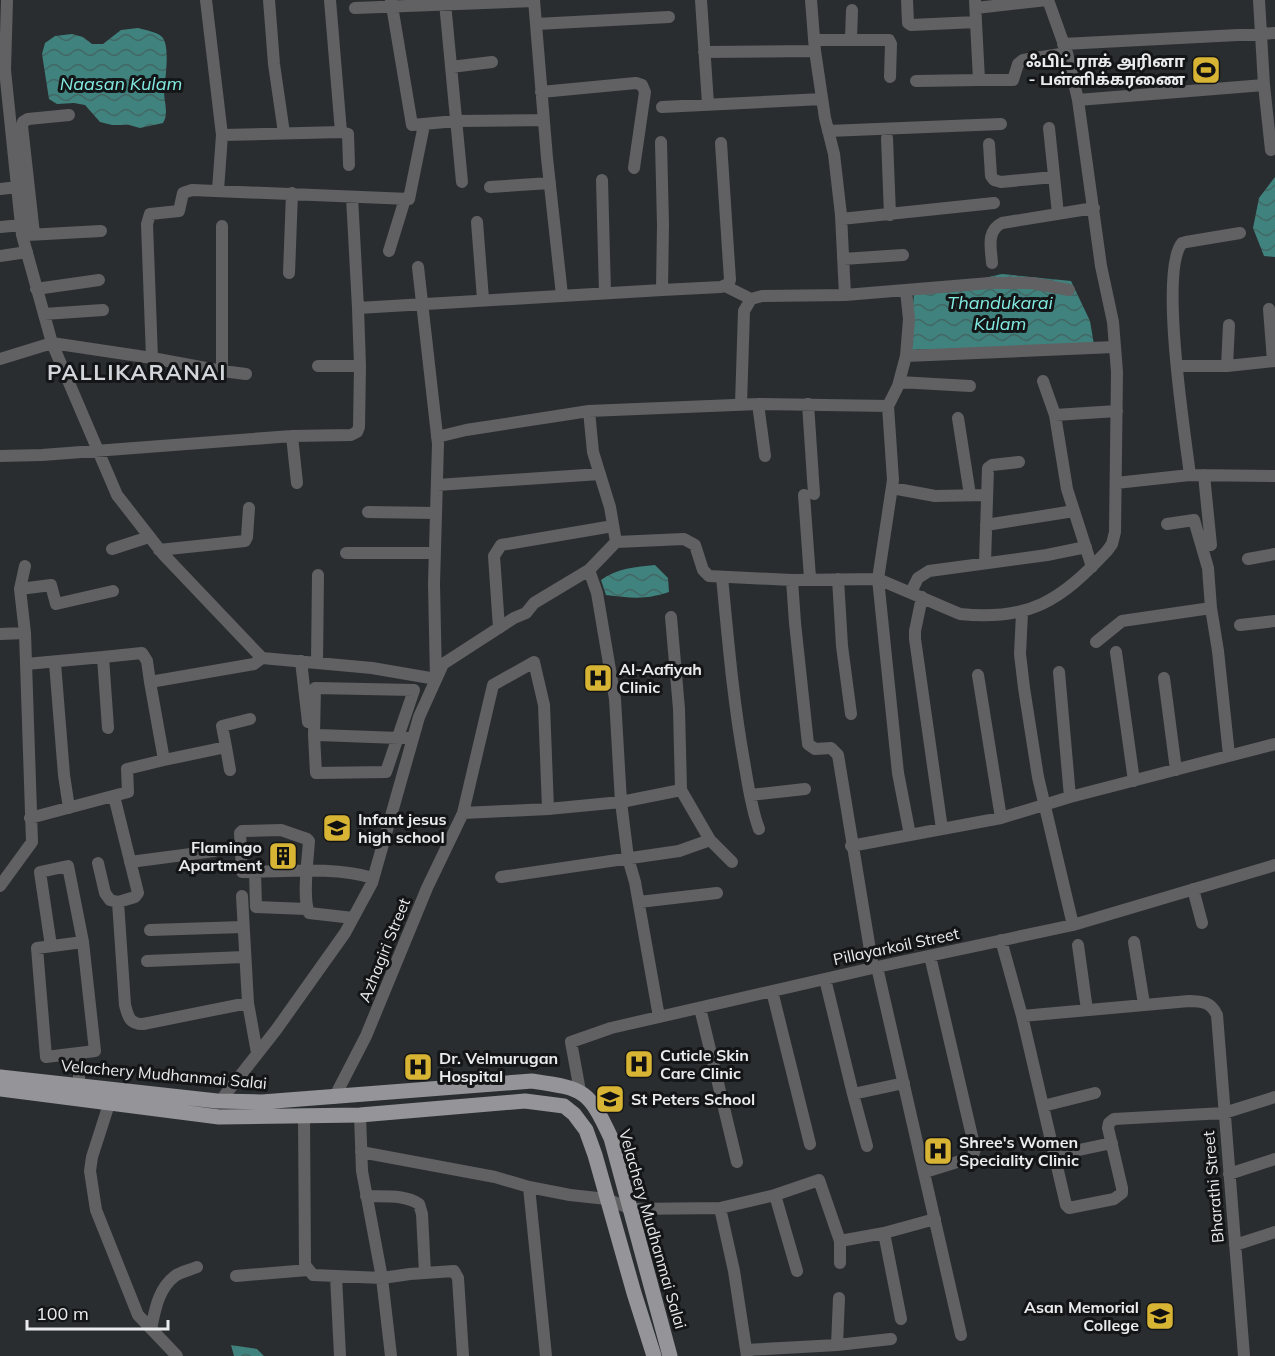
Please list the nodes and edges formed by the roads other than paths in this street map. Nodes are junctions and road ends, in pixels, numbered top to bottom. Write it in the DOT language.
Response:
graph roads {
  1 [pos="206,0"];
  2 [pos="269,0"];
  3 [pos="330,0"];
  4 [pos="534,0"];
  5 [pos="701,0"];
  6 [pos="811,0"];
  7 [pos="907,0"];
  8 [pos="1047,0"];
  9 [pos="1259,0"];
  10 [pos="463,2"];
  11 [pos="391,3"];
  12 [pos="445,3"];
  13 [pos="975,4"];
  14 [pos="5,8"];
  15 [pos="355,9"];
  16 [pos="852,10"];
  17 [pos="669,17"];
  18 [pos="976,21"];
  19 [pos="536,24"];
  20 [pos="3,32"];
  21 [pos="1262,33"];
  22 [pos="1275,33"];
  23 [pos="851,39"];
  24 [pos="814,46"];
  25 [pos="1065,49"];
  26 [pos="704,51"];
  27 [pos="492,62"];
  28 [pos="451,67"];
  29 [pos="2,70"];
  30 [pos="890,77"];
  31 [pos="979,80"];
  32 [pos="916,81"];
  33 [pos="1264,85"];
  34 [pos="542,92"];
  35 [pos="822,99"];
  36 [pos="1078,100"];
  37 [pos="708,104"];
  38 [pos="662,107"];
  39 [pos="69,115"];
  40 [pos="4,117"];
  41 [pos="544,120"];
  42 [pos="456,121"];
  43 [pos="1001,124"];
  44 [pos="424,125"];
  45 [pos="1049,128"];
  46 [pos="828,131"];
  47 [pos="340,132"];
  48 [pos="284,133"];
  49 [pos="222,135"];
  50 [pos="6,137"];
  51 [pos="886,138"];
  52 [pos="661,142"];
  53 [pos="721,143"];
  54 [pos="989,144"];
  55 [pos="1270,150"];
  56 [pos="349,165"];
  57 [pos="634,168"];
  58 [pos="1054,177"];
  59 [pos="602,180"];
  60 [pos="462,182"];
  61 [pos="550,183"];
  62 [pos="18,187"];
  63 [pos="490,187"];
  64 [pos="0,189"];
  65 [pos="218,190"];
  66 [pos="292,194"];
  67 [pos="352,196"];
  68 [pos="405,199"];
  69 [pos="994,203"];
  70 [pos="1094,208"];
  71 [pos="1058,214"];
  72 [pos="890,215"];
  73 [pos="841,219"];
  74 [pos="477,222"];
  75 [pos="222,226"];
  76 [pos="0,227"];
  77 [pos="26,231"];
  78 [pos="101,231"];
  79 [pos="1240,233"];
  80 [pos="389,251"];
  81 [pos="27,252"];
  82 [pos="903,255"];
  83 [pos="0,256"];
  84 [pos="843,259"];
  85 [pos="992,263"];
  86 [pos="418,267"];
  87 [pos="289,273"];
  88 [pos="99,280"];
  89 [pos="725,286"];
  90 [pos="36,288"];
  91 [pos="662,290"];
  92 [pos="1069,290"];
  93 [pos="906,291"];
  94 [pos="605,293"];
  95 [pos="562,295"];
  96 [pos="845,295"];
  97 [pos="483,299"];
  98 [pos="751,300"];
  99 [pos="422,303"];
  100 [pos="358,308"];
  101 [pos="1269,309"];
  102 [pos="104,310"];
  103 [pos="44,314"];
  104 [pos="1228,325"];
  105 [pos="52,343"];
  106 [pos="1114,347"];
  107 [pos="906,356"];
  108 [pos="152,358"];
  109 [pos="0,359"];
  110 [pos="1274,361"];
  111 [pos="318,366"];
  112 [pos="360,366"];
  113 [pos="1178,366"];
  114 [pos="1227,366"];
  115 [pos="222,371"];
  116 [pos="246,374"];
  117 [pos="1043,381"];
  118 [pos="899,382"];
  119 [pos="970,386"];
  120 [pos="758,404"];
  121 [pos="808,404"];
  122 [pos="741,405"];
  123 [pos="888,406"];
  124 [pos="589,411"];
  125 [pos="1117,411"];
  126 [pos="1055,415"];
  127 [pos="958,418"];
  128 [pos="292,436"];
  129 [pos="437,437"];
  130 [pos="99,450"];
  131 [pos="0,456"];
  132 [pos="765,456"];
  133 [pos="1019,462"];
  134 [pos="600,474"];
  135 [pos="1190,475"];
  136 [pos="1204,475"];
  137 [pos="1275,476"];
  138 [pos="297,483"];
  139 [pos="1116,483"];
  140 [pos="437,485"];
  141 [pos="892,488"];
  142 [pos="970,495"];
  143 [pos="986,495"];
  144 [pos="249,508"];
  145 [pos="1074,511"];
  146 [pos="368,512"];
  147 [pos="436,513"];
  148 [pos="1167,524"];
  149 [pos="986,525"];
  150 [pos="613,526"];
  151 [pos="149,537"];
  152 [pos="616,542"];
  153 [pos="1211,545"];
  154 [pos="1086,547"];
  155 [pos="112,549"];
  156 [pos="159,550"];
  157 [pos="346,553"];
  158 [pos="435,553"];
  159 [pos="1275,554"];
  160 [pos="1248,559"];
  161 [pos="985,563"];
  162 [pos="25,567"];
  163 [pos="1092,567"];
  164 [pos="589,570"];
  165 [pos="318,575"];
  166 [pos="722,577"];
  167 [pos="810,578"];
  168 [pos="838,579"];
  169 [pos="878,579"];
  170 [pos="792,580"];
  171 [pos="20,589"];
  172 [pos="113,591"];
  173 [pos="917,594"];
  174 [pos="1211,608"];
  175 [pos="1022,613"];
  176 [pos="671,617"];
  177 [pos="1275,621"];
  178 [pos="1240,625"];
  179 [pos="499,628"];
  180 [pos="25,633"];
  181 [pos="0,634"];
  182 [pos="1096,642"];
  183 [pos="1116,652"];
  184 [pos="103,657"];
  185 [pos="262,658"];
  186 [pos="301,661"];
  187 [pos="56,663"];
  188 [pos="317,663"];
  189 [pos="26,664"];
  190 [pos="1059,672"];
  191 [pos="978,675"];
  192 [pos="1164,678"];
  193 [pos="436,679"];
  194 [pos="150,682"];
  195 [pos="414,690"];
  196 [pos="430,693"];
  197 [pos="851,714"];
  198 [pos="250,719"];
  199 [pos="108,728"];
  200 [pos="312,736"];
  201 [pos="399,738"];
  202 [pos="413,738"];
  203 [pos="1275,744"];
  204 [pos="225,747"];
  205 [pos="1229,755"];
  206 [pos="164,760"];
  207 [pos="230,770"];
  208 [pos="1176,770"];
  209 [pos="1134,781"];
  210 [pos="805,789"];
  211 [pos="681,790"];
  212 [pos="750,795"];
  213 [pos="114,796"];
  214 [pos="1070,797"];
  215 [pos="621,802"];
  216 [pos="1044,805"];
  217 [pos="69,808"];
  218 [pos="548,809"];
  219 [pos="463,813"];
  220 [pos="30,818"];
  221 [pos="1001,818"];
  222 [pos="759,829"];
  223 [pos="942,829"];
  224 [pos="910,835"];
  225 [pos="710,840"];
  226 [pos="851,846"];
  227 [pos="214,851"];
  228 [pos="627,858"];
  229 [pos="130,862"];
  230 [pos="732,862"];
  231 [pos="98,863"];
  232 [pos="1275,865"];
  233 [pos="255,872"];
  234 [pos="307,872"];
  235 [pos="501,877"];
  236 [pos="373,878"];
  237 [pos="0,886"];
  238 [pos="1193,888"];
  239 [pos="717,894"];
  240 [pos="242,896"];
  241 [pos="118,902"];
  242 [pos="639,902"];
  243 [pos="307,909"];
  244 [pos="353,918"];
  245 [pos="1202,923"];
  246 [pos="1073,925"];
  247 [pos="243,927"];
  248 [pos="150,930"];
  249 [pos="1001,940"];
  250 [pos="83,942"];
  251 [pos="1134,942"];
  252 [pos="1078,945"];
  253 [pos="51,946"];
  254 [pos="930,956"];
  255 [pos="244,957"];
  256 [pos="147,961"];
  257 [pos="875,967"];
  258 [pos="825,979"];
  259 [pos="772,991"];
  260 [pos="248,1003"];
  261 [pos="1144,1004"];
  262 [pos="700,1008"];
  263 [pos="1087,1010"];
  264 [pos="1022,1016"];
  265 [pos="659,1017"];
  266 [pos="257,1053"];
  267 [pos="79,1054"];
  268 [pos="0,1077"];
  269 [pos="904,1083"];
  270 [pos="79,1085"];
  271 [pos="0,1089"];
  272 [pos="580,1091"];
  273 [pos="1095,1093"];
  274 [pos="853,1094"];
  275 [pos="1275,1097"];
  276 [pos="334,1098"];
  277 [pos="221,1100"];
  278 [pos="110,1101"];
  279 [pos="1043,1106"];
  280 [pos="1224,1113"];
  281 [pos="360,1115"];
  282 [pos="304,1116"];
  283 [pos="1112,1143"];
  284 [pos="810,1144"];
  285 [pos="867,1146"];
  286 [pos="361,1152"];
  287 [pos="1054,1155"];
  288 [pos="1275,1159"];
  289 [pos="737,1161"];
  290 [pos="925,1172"];
  291 [pos="1229,1174"];
  292 [pos="529,1187"];
  293 [pos="775,1195"];
  294 [pos="366,1196"];
  295 [pos="607,1199"];
  296 [pos="419,1204"];
  297 [pos="720,1208"];
  298 [pos="631,1209"];
  299 [pos="431,1210"];
  300 [pos="935,1219"];
  301 [pos="1275,1232"];
  302 [pos="884,1233"];
  303 [pos="840,1241"];
  304 [pos="1235,1245"];
  305 [pos="840,1263"];
  306 [pos="197,1267"];
  307 [pos="308,1270"];
  308 [pos="797,1271"];
  309 [pos="425,1273"];
  310 [pos="236,1276"];
  311 [pos="336,1276"];
  312 [pos="382,1278"];
  313 [pos="839,1298"];
  314 [pos="901,1319"];
  315 [pos="152,1329"];
  316 [pos="961,1335"];
  317 [pos="891,1339"];
  318 [pos="837,1346"];
  319 [pos="747,1353"];
  320 [pos="177,1356"];
  321 [pos="340,1356"];
  322 [pos="391,1356"];
  323 [pos="463,1356"];
  324 [pos="546,1356"];
  325 [pos="654,1356"];
  326 [pos="669,1356"];
  327 [pos="1244,1356"];
  1 -- 49 [label="street"];
  2 -- 48 [label="street"];
  3 -- 47 [label="street"];
  4 -- 10 [label="street"];
  4 -- 19 [label="street"];
  5 -- 26 [label="street"];
  6 -- 24 [label="street"];
  7 -- 18 [label="street"];
  8 -- 13 [label="street"];
  8 -- 25 [label="street"];
  9 -- 21 [label="street"];
  10 -- 12 [label="street"];
  11 -- 12 [label="street"];
  11 -- 15 [label="street"];
  11 -- 44 [label="street"];
  12 -- 28 [label="street"];
  13 -- 18 [label="street"];
  14 -- 20 [label="street"];
  16 -- 23 [label="street"];
  17 -- 19 [label="street"];
  18 -- 31 [label="street"];
  19 -- 34 [label="street"];
  20 -- 29 [label="street"];
  21 -- 22 [label="street"];
  21 -- 25 [label="street"];
  21 -- 33 [label="street"];
  23 -- 24 [label="street"];
  23 -- 30 [label="street"];
  24 -- 26 [label="street"];
  24 -- 35 [label="street"];
  25 -- 31 [label="street"];
  25 -- 36 [label="street"];
  26 -- 37 [label="street"];
  27 -- 28 [label="street"];
  28 -- 42 [label="street"];
  29 -- 40 [label="street"];
  31 -- 32 [label="street"];
  33 -- 36 [label="street"];
  33 -- 55 [label="street"];
  34 -- 41 [label="street"];
  34 -- 57 [label="street"];
  35 -- 37 [label="street"];
  35 -- 46 [label="street"];
  36 -- 70 [label="street"];
  37 -- 38 [label="street"];
  39 -- 77 [label="street"];
  40 -- 50 [label="street"];
  41 -- 42 [label="street"];
  41 -- 61 [label="street"];
  42 -- 44 [label="street"];
  42 -- 60 [label="street"];
  43 -- 46 [label="street"];
  44 -- 68 [label="street"];
  45 -- 58 [label="street"];
  46 -- 73 [label="street"];
  47 -- 48 [label="street"];
  47 -- 56 [label="street"];
  48 -- 49 [label="street"];
  49 -- 65 [label="street"];
  50 -- 62 [label="street"];
  51 -- 72 [label="street"];
  52 -- 91 [label="street"];
  53 -- 89 [label="street"];
  54 -- 58 [label="street"];
  58 -- 71 [label="street"];
  59 -- 94 [label="street"];
  61 -- 63 [label="street"];
  61 -- 95 [label="street"];
  62 -- 64 [label="street"];
  62 -- 77 [label="street"];
  65 -- 66 [label="street"];
  65 -- 108 [label="street"];
  66 -- 67 [label="street"];
  66 -- 87 [label="street"];
  67 -- 68 [label="street"];
  67 -- 100 [label="street"];
  68 -- 80 [label="street"];
  69 -- 72 [label="street"];
  70 -- 71 [label="street"];
  70 -- 106 [label="street"];
  71 -- 85 [label="street"];
  72 -- 73 [label="street"];
  73 -- 84 [label="street"];
  74 -- 97 [label="street"];
  75 -- 115 [label="street"];
  76 -- 77 [label="street"];
  77 -- 78 [label="street"];
  77 -- 81 [label="street"];
  79 -- 113 [label="street"];
  81 -- 83 [label="street"];
  81 -- 90 [label="street"];
  82 -- 84 [label="street"];
  84 -- 96 [label="street"];
  86 -- 99 [label="street"];
  88 -- 90 [label="street"];
  89 -- 91 [label="street"];
  89 -- 98 [label="street"];
  90 -- 103 [label="street"];
  91 -- 94 [label="street"];
  92 -- 93 [label="street"];
  93 -- 96 [label="street"];
  93 -- 107 [label="street"];
  94 -- 95 [label="street"];
  95 -- 97 [label="street"];
  96 -- 98 [label="street"];
  97 -- 99 [label="street"];
  98 -- 122 [label="street"];
  99 -- 100 [label="street"];
  99 -- 129 [label="street"];
  100 -- 112 [label="street"];
  101 -- 110 [label="street"];
  102 -- 103 [label="street"];
  103 -- 105 [label="street"];
  104 -- 114 [label="street"];
  105 -- 108 [label="street"];
  105 -- 109 [label="street"];
  105 -- 130 [label="street"];
  106 -- 107 [label="street"];
  106 -- 125 [label="street"];
  107 -- 118 [label="street"];
  108 -- 115 [label="street"];
  110 -- 114 [label="street"];
  111 -- 112 [label="street"];
  112 -- 128 [label="street"];
  113 -- 114 [label="street"];
  113 -- 135 [label="street"];
  115 -- 116 [label="street"];
  117 -- 126 [label="street"];
  118 -- 119 [label="street"];
  118 -- 123 [label="street"];
  120 -- 121 [label="street"];
  120 -- 122 [label="street"];
  120 -- 132 [label="street"];
  121 -- 123 [label="street"];
  121 -- 167 [label="street"];
  122 -- 124 [label="street"];
  123 -- 141 [label="street"];
  124 -- 129 [label="street"];
  124 -- 134 [label="street"];
  125 -- 126 [label="street"];
  125 -- 139 [label="street"];
  126 -- 145 [label="street"];
  127 -- 142 [label="street"];
  128 -- 130 [label="street"];
  128 -- 138 [label="street"];
  129 -- 140 [label="street"];
  130 -- 131 [label="street"];
  130 -- 151 [label="street"];
  133 -- 143 [label="street"];
  134 -- 140 [label="street"];
  134 -- 150 [label="street"];
  135 -- 136 [label="street"];
  135 -- 139 [label="street"];
  136 -- 137 [label="street"];
  136 -- 153 [label="street"];
  139 -- 163 [label="street"];
  140 -- 147 [label="street"];
  141 -- 142 [label="street"];
  141 -- 169 [label="street"];
  142 -- 143 [label="street"];
  143 -- 149 [label="street"];
  144 -- 156 [label="street"];
  145 -- 149 [label="street"];
  145 -- 154 [label="street"];
  146 -- 147 [label="street"];
  147 -- 158 [label="street"];
  148 -- 174 [label="street"];
  149 -- 161 [label="street"];
  150 -- 152 [label="street"];
  150 -- 179 [label="street"];
  151 -- 155 [label="street"];
  151 -- 156 [label="street"];
  152 -- 164 [label="street"];
  152 -- 166 [label="street"];
  154 -- 161 [label="street"];
  154 -- 163 [label="street"];
  156 -- 185 [label="street"];
  157 -- 158 [label="street"];
  158 -- 193 [label="street"];
  159 -- 160 [label="street"];
  161 -- 173 [label="street"];
  162 -- 171 [label="street"];
  163 -- 175 [label="street"];
  164 -- 179 [label="street"];
  164 -- 215 [label="street"];
  165 -- 188 [label="street"];
  166 -- 170 [label="street"];
  166 -- 212 [label="street"];
  167 -- 168 [label="street"];
  167 -- 170 [label="street"];
  168 -- 169 [label="street"];
  168 -- 197 [label="street"];
  169 -- 173 [label="street"];
  169 -- 224 [label="street"];
  170 -- 226 [label="street"];
  171 -- 172 [label="street"];
  171 -- 180 [label="street"];
  173 -- 175 [label="street"];
  173 -- 223 [label="street"];
  174 -- 182 [label="street"];
  174 -- 205 [label="street"];
  175 -- 216 [label="street"];
  176 -- 211 [label="street"];
  177 -- 178 [label="street"];
  179 -- 193 [label="street"];
  180 -- 181 [label="street"];
  180 -- 189 [label="street"];
  183 -- 209 [label="street"];
  184 -- 187 [label="street"];
  184 -- 194 [label="street"];
  184 -- 199 [label="street"];
  185 -- 186 [label="street"];
  185 -- 194 [label="street"];
  186 -- 188 [label="street"];
  186 -- 200 [label="street"];
  187 -- 189 [label="street"];
  187 -- 217 [label="street"];
  188 -- 193 [label="street"];
  189 -- 220 [label="street"];
  190 -- 214 [label="street"];
  191 -- 221 [label="street"];
  192 -- 208 [label="street"];
  193 -- 196 [label="street"];
  194 -- 206 [label="street"];
  195 -- 196 [label="street"];
  195 -- 200 [label="street"];
  195 -- 201 [label="street"];
  196 -- 202 [label="street"];
  198 -- 204 [label="street"];
  200 -- 201 [label="street"];
  200 -- 201 [label="street"];
  201 -- 202 [label="street"];
  202 -- 236 [label="street"];
  203 -- 205 [label="street"];
  204 -- 206 [label="street"];
  204 -- 207 [label="street"];
  205 -- 208 [label="street"];
  206 -- 213 [label="street"];
  208 -- 209 [label="street"];
  209 -- 214 [label="street"];
  210 -- 212 [label="street"];
  211 -- 215 [label="street"];
  211 -- 225 [label="street"];
  212 -- 222 [label="street"];
  213 -- 217 [label="street"];
  213 -- 229 [label="street"];
  214 -- 216 [label="street"];
  215 -- 218 [label="street"];
  215 -- 228 [label="street"];
  216 -- 221 [label="street"];
  216 -- 246 [label="street"];
  217 -- 220 [label="street"];
  218 -- 219 [label="street"];
  218 -- 219 [label="street, Azhagiri Street"];
  219 -- 276 [label="street, Azhagiri Street"];
  220 -- 237 [label="street"];
  221 -- 223 [label="street"];
  223 -- 224 [label="street"];
  224 -- 226 [label="street"];
  225 -- 228 [label="street"];
  225 -- 230 [label="street"];
  226 -- 257 [label="street"];
  227 -- 229 [label="street"];
  228 -- 235 [label="street"];
  228 -- 242 [label="street"];
  229 -- 241 [label="street"];
  231 -- 241 [label="street"];
  232 -- 238 [label="street, Pillayarkoil Street"];
  233 -- 234 [label="street"];
  233 -- 234 [label="street"];
  233 -- 243 [label="street"];
  234 -- 236 [label="street"];
  234 -- 243 [label="street"];
  236 -- 244 [label="street"];
  238 -- 245 [label="street"];
  238 -- 246 [label="street, Pillayarkoil Street"];
  239 -- 242 [label="street"];
  240 -- 247 [label="street"];
  241 -- 260 [label="street"];
  242 -- 265 [label="street"];
  243 -- 244 [label="street"];
  244 -- 266 [label="street"];
  246 -- 249 [label="street, Pillayarkoil Street"];
  247 -- 248 [label="street"];
  247 -- 255 [label="street"];
  249 -- 254 [label="street, Pillayarkoil Street"];
  249 -- 264 [label="street"];
  250 -- 253 [label="street"];
  250 -- 253 [label="street"];
  250 -- 267 [label="street"];
  251 -- 261 [label="street"];
  252 -- 263 [label="street"];
  253 -- 267 [label="street"];
  254 -- 257 [label="street, Pillayarkoil Street"];
  254 -- 290 [label="street"];
  255 -- 256 [label="street"];
  255 -- 260 [label="street"];
  257 -- 258 [label="street, Pillayarkoil Street"];
  257 -- 269 [label="street"];
  258 -- 259 [label="street, Pillayarkoil Street"];
  258 -- 274 [label="street"];
  259 -- 262 [label="street, Pillayarkoil Street"];
  259 -- 284 [label="street"];
  260 -- 266 [label="street"];
  261 -- 263 [label="street"];
  261 -- 280 [label="street, Bharathi Street"];
  262 -- 265 [label="street, Pillayarkoil Street"];
  262 -- 289 [label="street"];
  263 -- 264 [label="street"];
  264 -- 279 [label="street"];
  265 -- 272 [label="street, Pillayarkoil Street"];
  266 -- 277 [label="street"];
  267 -- 270 [label="street"];
  268 -- 270 [label="main road, Velachery Mudhanmai Salai"];
  269 -- 274 [label="street"];
  269 -- 290 [label="street"];
  270 -- 277 [label="main road, Velachery Mudhanmai Salai"];
  271 -- 278 [label="main road, Velachery Mudhanmai Salai"];
  272 -- 276 [label="main road, Velachery Mudhanmai Salai"];
  272 -- 298 [label="main road, Velachery Mudhanmai Salai"];
  273 -- 279 [label="street"];
  274 -- 285 [label="street"];
  275 -- 280 [label="street"];
  276 -- 277 [label="main road, Velachery Mudhanmai Salai"];
  278 -- 282 [label="main road, Velachery Mudhanmai Salai"];
  278 -- 315 [label="street"];
  279 -- 287 [label="street"];
  280 -- 283 [label="street"];
  280 -- 291 [label="street, Bharathi Street"];
  281 -- 282 [label="main road, Velachery Mudhanmai Salai"];
  281 -- 286 [label="street"];
  281 -- 295 [label="main road, Velachery Mudhanmai Salai"];
  282 -- 307 [label="street"];
  283 -- 287 [label="street"];
  283 -- 287 [label="street"];
  286 -- 292 [label="street"];
  286 -- 294 [label="street"];
  288 -- 291 [label="street"];
  290 -- 300 [label="street"];
  291 -- 304 [label="street, Bharathi Street"];
  292 -- 295 [label="street"];
  292 -- 324 [label="street"];
  293 -- 297 [label="street"];
  293 -- 303 [label="street"];
  293 -- 308 [label="street"];
  294 -- 296 [label="street"];
  294 -- 312 [label="street"];
  295 -- 298 [label="street"];
  295 -- 325 [label="main road, Velachery Mudhanmai Salai"];
  296 -- 299 [label="street"];
  296 -- 309 [label="street"];
  297 -- 298 [label="street"];
  297 -- 319 [label="street"];
  298 -- 326 [label="main road, Velachery Mudhanmai Salai"];
  300 -- 302 [label="street"];
  300 -- 316 [label="street"];
  301 -- 304 [label="street"];
  302 -- 303 [label="street"];
  302 -- 314 [label="street"];
  303 -- 305 [label="street"];
  304 -- 327 [label="street, Bharathi Street"];
  306 -- 315 [label="street"];
  307 -- 310 [label="street"];
  307 -- 311 [label="street"];
  309 -- 312 [label="street"];
  309 -- 323 [label="street"];
  311 -- 312 [label="street"];
  311 -- 321 [label="street"];
  312 -- 322 [label="street"];
  313 -- 318 [label="street"];
  315 -- 320 [label="street"];
  317 -- 318 [label="street"];
  318 -- 319 [label="street"];
}
